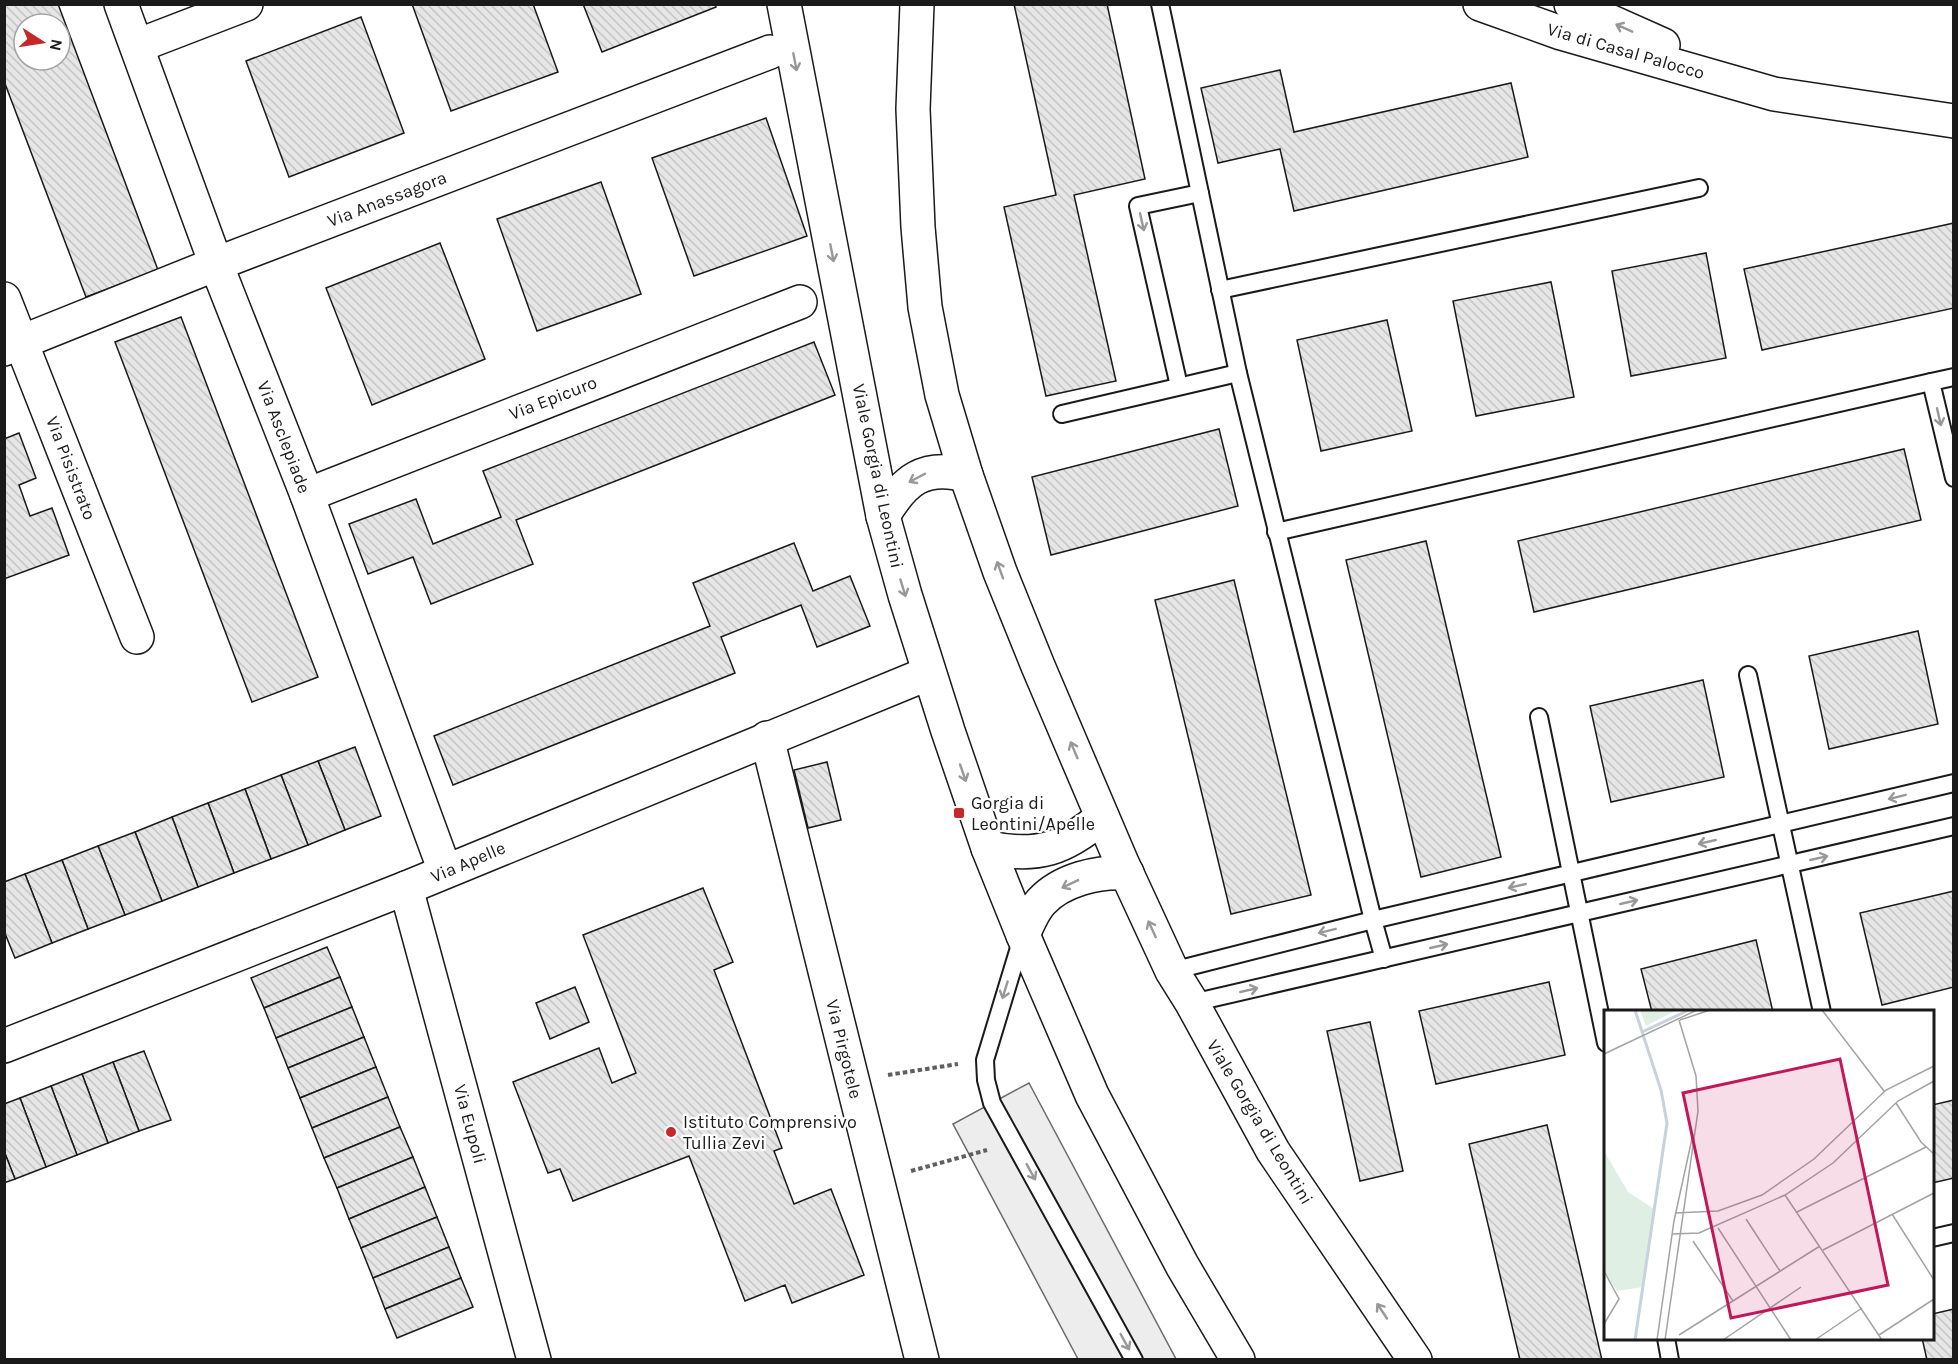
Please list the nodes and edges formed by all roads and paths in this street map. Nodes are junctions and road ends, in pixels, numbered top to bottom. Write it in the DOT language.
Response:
graph roads {
  1 [pos="121,4"];
  2 [pos="246,4"];
  3 [pos="784,4"];
  4 [pos="917,4"];
  5 [pos="1160,4"];
  6 [pos="1480,4"];
  7 [pos="1571,4"];
  8 [pos="136,46"];
  9 [pos="770,52"];
  10 [pos="1774,94"];
  11 [pos="1953,121"];
  12 [pos="1699,188"];
  13 [pos="1200,194"];
  14 [pos="216,264"];
  15 [pos="1220,290"];
  16 [pos="4,299"];
  17 [pos="800,302"];
  18 [pos="13,345"];
  19 [pos="1238,373"];
  20 [pos="1953,377"];
  21 [pos="1931,382"];
  22 [pos="1179,386"];
  23 [pos="1062,414"];
  24 [pos="966,475"];
  25 [pos="1953,478"];
  26 [pos="307,495"];
  27 [pos="884,516"];
  28 [pos="1276,532"];
  29 [pos="137,637"];
  30 [pos="929,673"];
  31 [pos="1748,675"];
  32 [pos="1539,717"];
  33 [pos="767,738"];
  34 [pos="1953,783"];
  35 [pos="1102,817"];
  36 [pos="1781,825"];
  37 [pos="1953,826"];
  38 [pos="988,848"];
  39 [pos="1791,864"];
  40 [pos="445,871"];
  41 [pos="1127,873"];
  42 [pos="1571,873"];
  43 [pos="406,888"];
  44 [pos="1579,913"];
  45 [pos="1373,920"];
  46 [pos="1023,934"];
  47 [pos="1384,959"];
  48 [pos="1172,971"];
  49 [pos="1192,1003"];
  50 [pos="1822,1010"];
  51 [pos="1604,1038"];
  52 [pos="4,1047"];
  53 [pos="985,1060"];
  54 [pos="852,1081"];
  55 [pos="1014,1142"];
  56 [pos="877,1181"];
  57 [pos="1953,1233"];
  58 [pos="1934,1238"];
  59 [pos="1666,1340"];
  60 [pos="534,1359"];
  61 [pos="922,1359"];
  62 [pos="1134,1359"];
  63 [pos="1238,1359"];
  64 [pos="1415,1359"];
  65 [pos="1670,1359"];
  1 -- 8 [label="street, Via Asclepiade"];
  2 -- 8 [label="street"];
  3 -- 27 [label="street, Viale Gorgia di Leontini, one-way"];
  4 -- 24 [label="street, Viale Gorgia di Leontini"];
  5 -- 13 [label="lane"];
  6 -- 10 [label="street, Via di Casal Palocco"];
  10 -- 7 [label="street, Via di Casal Palocco, one-way"];
  8 -- 14 [label="street, Via Asclepiade"];
  9 -- 14 [label="street, Via Anassagora"];
  10 -- 11 [label="street, Via di Casal Palocco"];
  12 -- 15 [label="lane"];
  13 -- 15 [label="lane"];
  13 -- 22 [label="lane, one-way"];
  14 -- 18 [label="street, Via Anassagora"];
  14 -- 26 [label="street, Via Asclepiade"];
  15 -- 19 [label="lane"];
  16 -- 18 [label="street, Via Pisistrato"];
  17 -- 26 [label="street, Via Epicuro"];
  18 -- 29 [label="street, Via Pisistrato"];
  19 -- 22 [label="lane"];
  19 -- 28 [label="lane"];
  20 -- 21 [label="lane"];
  21 -- 25 [label="lane, one-way"];
  21 -- 28 [label="lane"];
  22 -- 23 [label="lane"];
  24 -- 27 [label="street, one-way"];
  35 -- 24 [label="street, Viale Gorgia di Leontini, one-way"];
  26 -- 40 [label="street, Via Asclepiade"];
  27 -- 30 [label="street, Viale Gorgia di Leontini, one-way"];
  28 -- 45 [label="lane"];
  30 -- 33 [label="street, Via Apelle"];
  30 -- 38 [label="street, Viale Gorgia di Leontini, one-way"];
  31 -- 36 [label="lane"];
  32 -- 42 [label="lane"];
  33 -- 40 [label="street, Via Apelle"];
  33 -- 54 [label="street, Via Pirgotele"];
  34 -- 36 [label="lane, one-way"];
  35 -- 38 [label="street"];
  35 -- 41 [label="street, Viale Gorgia di Leontini"];
  36 -- 39 [label="lane"];
  36 -- 42 [label="lane, one-way"];
  39 -- 37 [label="lane, one-way"];
  38 -- 46 [label="street, Viale Gorgia di Leontini"];
  44 -- 39 [label="lane, one-way"];
  39 -- 50 [label="lane"];
  40 -- 43 [label="street, Via Apelle"];
  41 -- 46 [label="street, one-way"];
  48 -- 41 [label="street, Viale Gorgia di Leontini, one-way"];
  42 -- 44 [label="lane"];
  42 -- 45 [label="lane, one-way"];
  43 -- 52 [label="street, Via Apelle"];
  43 -- 60 [label="street, Via Eupoli"];
  47 -- 44 [label="lane, one-way"];
  44 -- 51 [label="lane"];
  45 -- 47 [label="lane"];
  45 -- 48 [label="lane, one-way"];
  46 -- 53 [label="lane, one-way"];
  46 -- 63 [label="street, Viale Gorgia di Leontini"];
  49 -- 47 [label="lane, one-way"];
  48 -- 49 [label="street, Viale Gorgia di Leontini"];
  64 -- 49 [label="street, Viale Gorgia di Leontini, one-way"];
  53 -- 54 [label="path"];
  53 -- 55 [label="lane"];
  54 -- 56 [label="street, Via Pirgotele"];
  55 -- 56 [label="path"];
  55 -- 62 [label="lane, one-way"];
  56 -- 61 [label="street, Via Pirgotele"];
  57 -- 58 [label="lane"];
  59 -- 65 [label="lane"];
}
